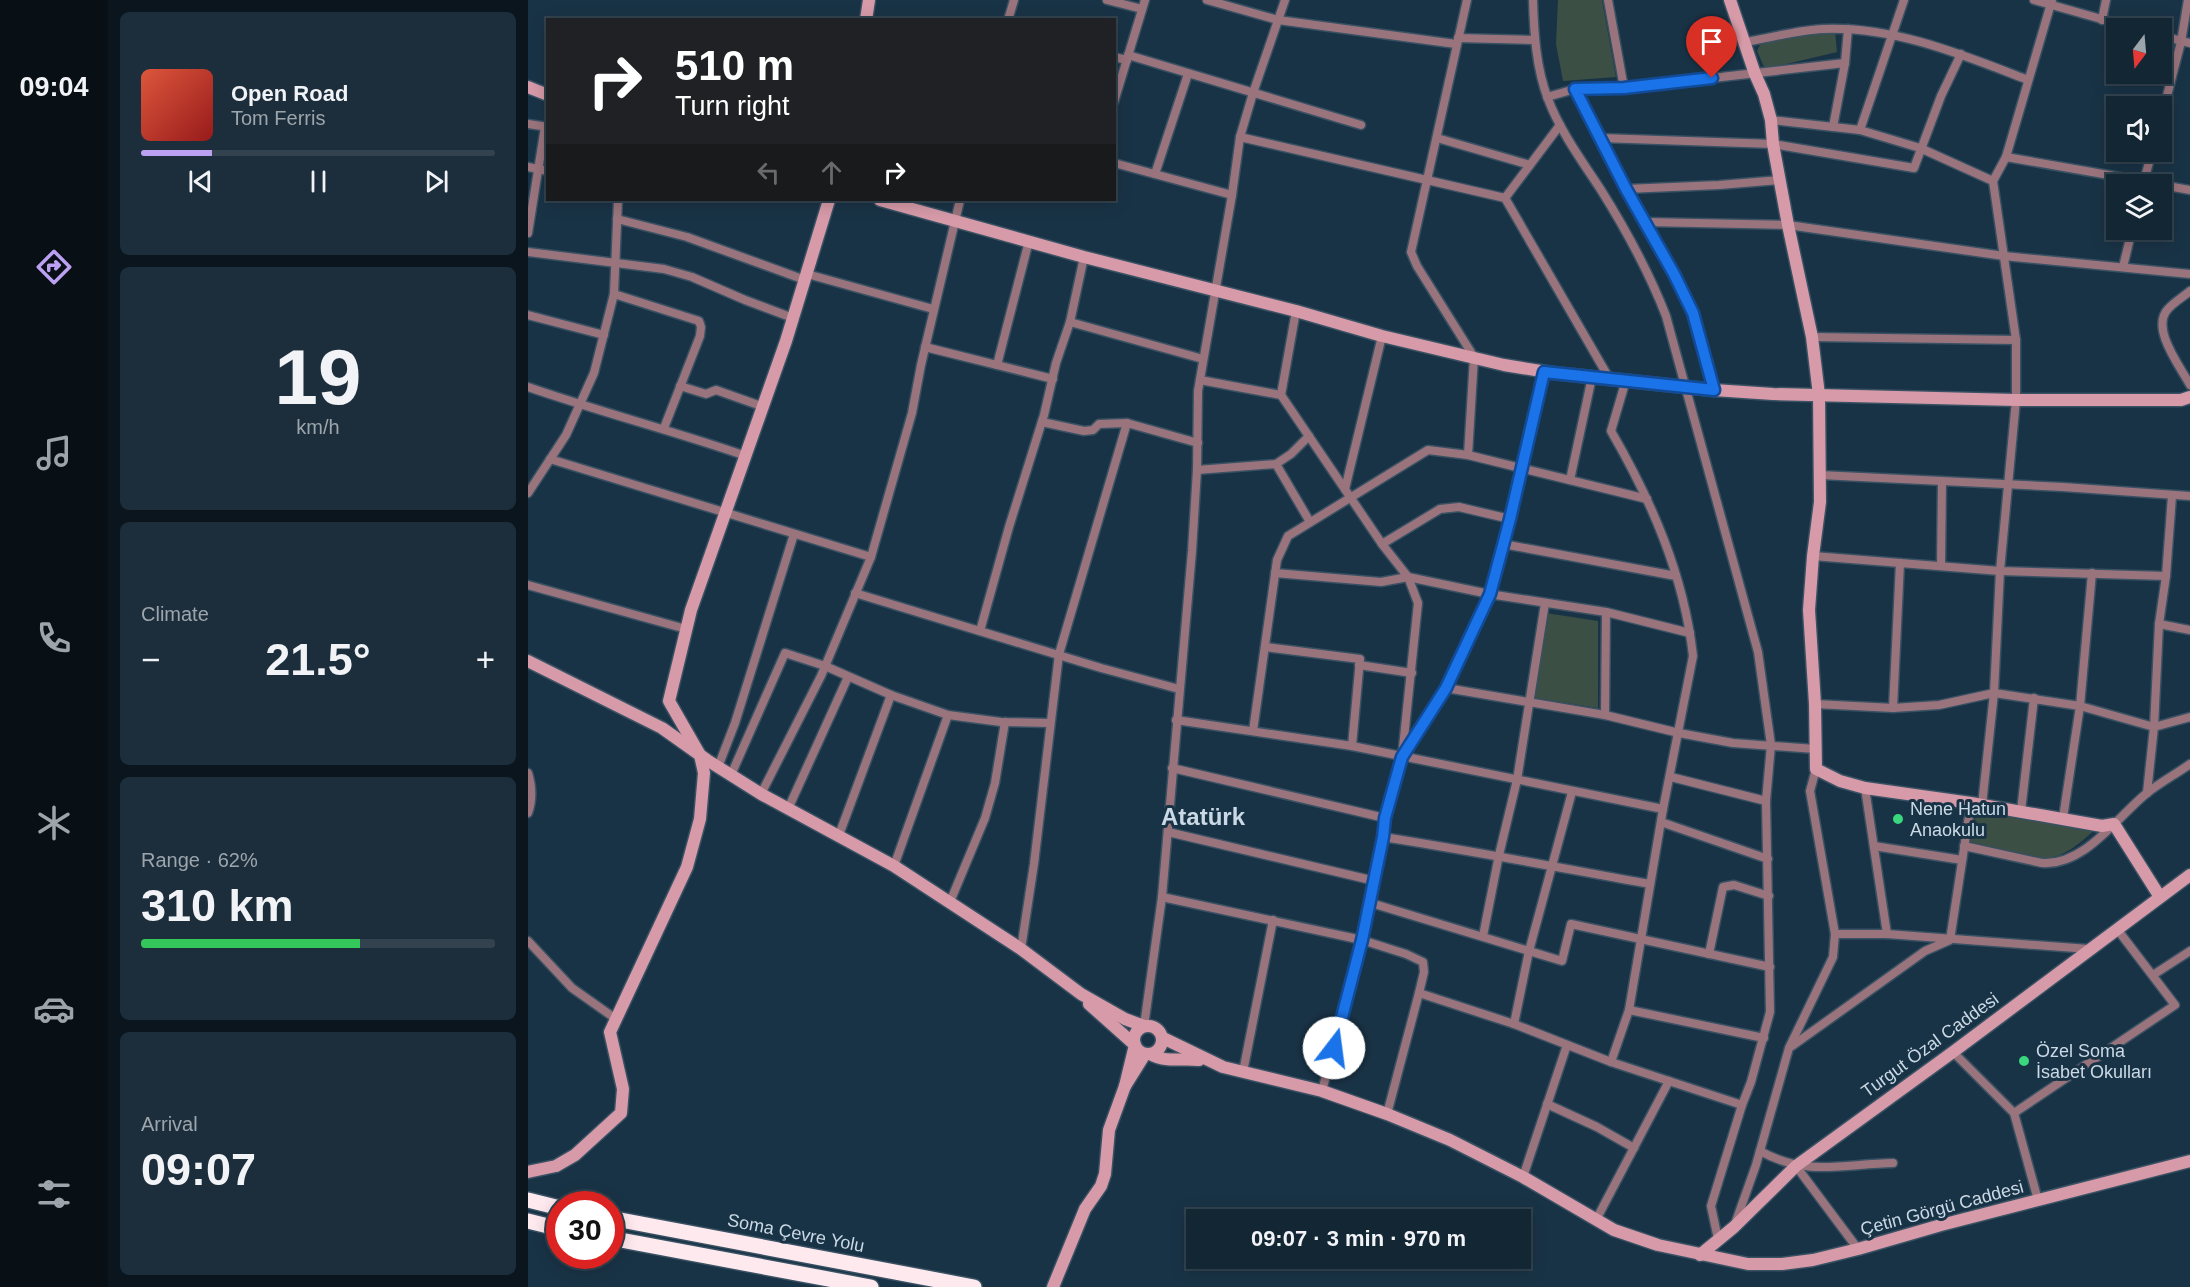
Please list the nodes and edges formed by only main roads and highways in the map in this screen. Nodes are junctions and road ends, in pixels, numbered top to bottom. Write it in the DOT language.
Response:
graph roads {
  1 [pos="528,1200"];
  2 [pos="546,1204"];
  3 [pos="528,1221"];
  4 [pos="624,1221"];
  5 [pos="546,1226"];
  6 [pos="624,1241"];
  7 [pos="871,1287"];
  8 [pos="974,1287"];
  1 -- 2 [label="highway"];
  3 -- 5 [label="highway"];
  4 -- 8 [label="highway, Soma Çevre Yolu"];
  6 -- 7 [label="highway"];
}
